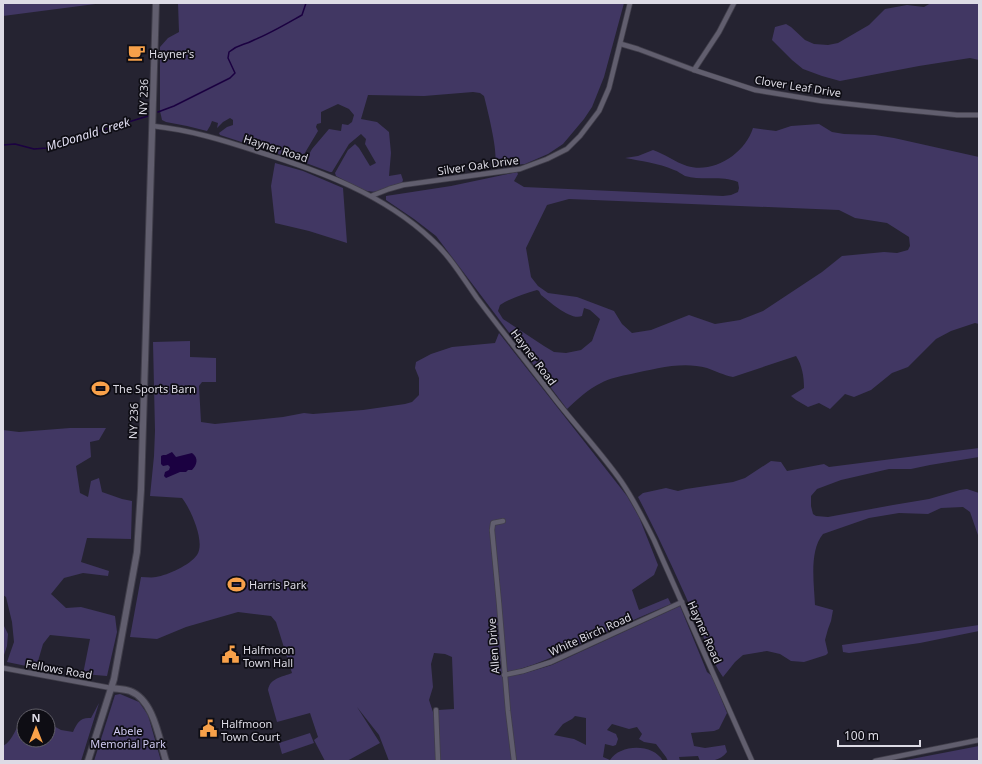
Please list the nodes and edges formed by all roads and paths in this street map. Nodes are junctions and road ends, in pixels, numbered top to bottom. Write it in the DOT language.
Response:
graph roads {
  1 [pos="156,3"];
  2 [pos="630,3"];
  3 [pos="734,3"];
  4 [pos="620,44"];
  5 [pos="694,70"];
  6 [pos="979,115"];
  7 [pos="153,126"];
  8 [pos="371,196"];
  9 [pos="503,520"];
  10 [pos="682,602"];
  11 [pos="3,668"];
  12 [pos="504,675"];
  13 [pos="111,688"];
  14 [pos="436,710"];
  15 [pos="979,740"];
  16 [pos="88,761"];
  17 [pos="166,761"];
  18 [pos="438,761"];
  19 [pos="514,761"];
  20 [pos="752,761"];
  21 [pos="875,761"];
  1 -- 7 [label="main road, NY 236 / NY 236"];
  2 -- 4 [label="street, Silver Oak Drive"];
  3 -- 5 [label="street"];
  4 -- 5 [label="street, Clover Leaf Drive"];
  4 -- 8 [label="street, Silver Oak Drive"];
  5 -- 6 [label="street, Clover Leaf Drive"];
  7 -- 8 [label="street, Hayner Road"];
  7 -- 13 [label="main road, NY 236 / NY 236"];
  8 -- 10 [label="street, Hayner Road"];
  9 -- 12 [label="street, Allen Drive"];
  10 -- 12 [label="street, White Birch Road"];
  10 -- 20 [label="street, Hayner Road"];
  11 -- 13 [label="street, Fellows Road"];
  12 -- 19 [label="street, Allen Drive"];
  13 -- 16 [label="main road, NY 236 / NY 236"];
  13 -- 17 [label="main road"];
  14 -- 18 [label="street"];
  15 -- 21 [label="street"];
}
